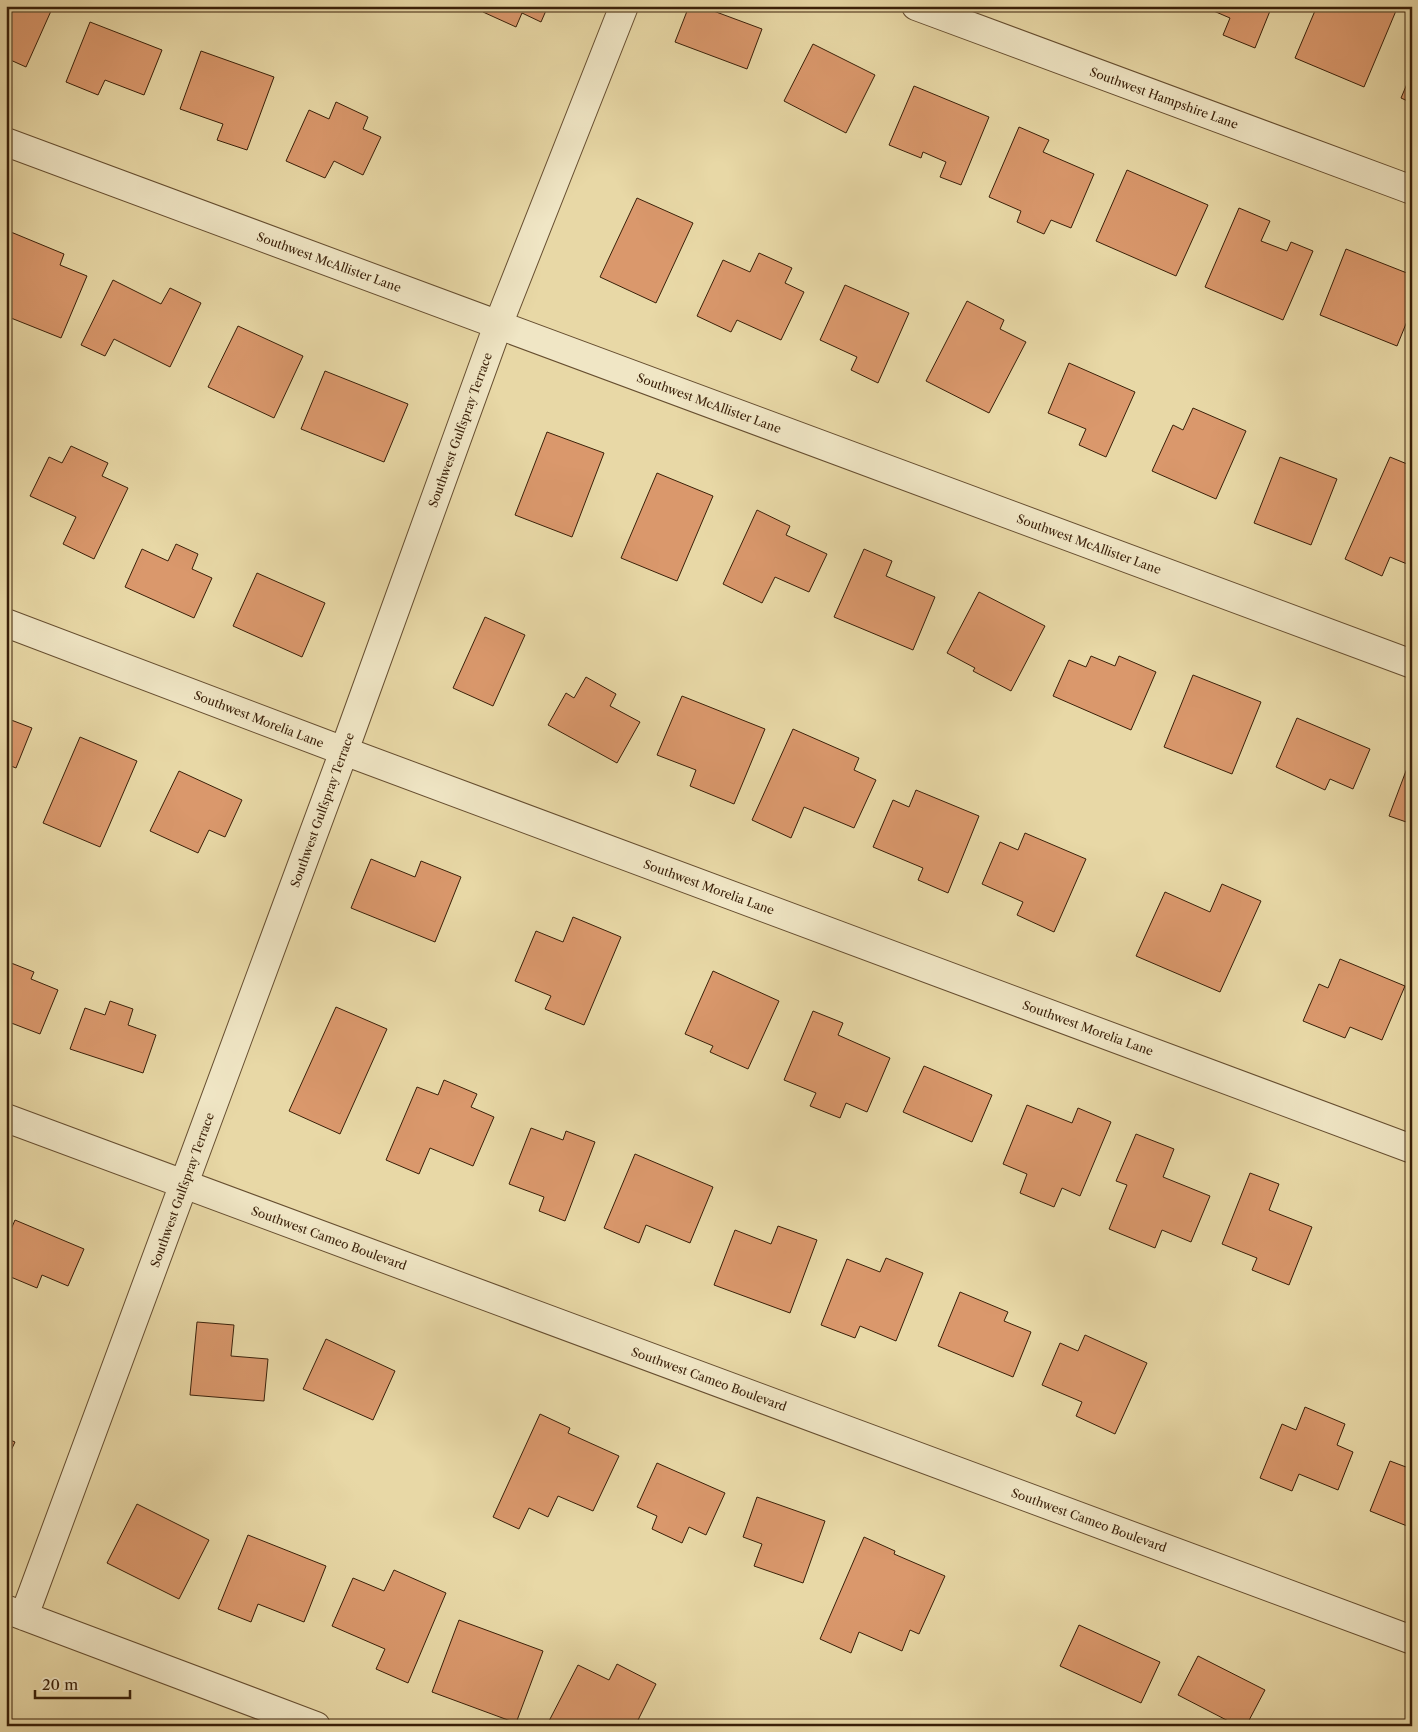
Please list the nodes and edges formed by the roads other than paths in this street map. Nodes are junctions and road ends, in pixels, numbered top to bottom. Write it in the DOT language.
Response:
graph roads {
  1 [pos="624,6"];
  2 [pos="916,6"];
  3 [pos="6,142"];
  4 [pos="1412,190"];
  5 [pos="498,325"];
  6 [pos="6,622"];
  7 [pos="1412,664"];
  8 [pos="344,751"];
  9 [pos="6,1118"];
  10 [pos="1412,1149"];
  11 [pos="184,1184"];
  12 [pos="15,1613"];
  13 [pos="1412,1640"];
  14 [pos="316,1726"];
  1 -- 5 [label="street, Southwest Gulfspray Terrace"];
  2 -- 4 [label="street, Southwest Hampshire Lane"];
  3 -- 5 [label="street, Southwest McAllister Lane"];
  5 -- 7 [label="street, Southwest McAllister Lane"];
  5 -- 8 [label="street, Southwest Gulfspray Terrace"];
  6 -- 8 [label="street, Southwest Morelia Lane"];
  8 -- 10 [label="street, Southwest Morelia Lane"];
  8 -- 11 [label="street, Southwest Gulfspray Terrace"];
  9 -- 11 [label="street, Southwest Cameo Boulevard"];
  11 -- 12 [label="street, Southwest Gulfspray Terrace"];
  11 -- 13 [label="street, Southwest Cameo Boulevard"];
  12 -- 14 [label="street"];
}
